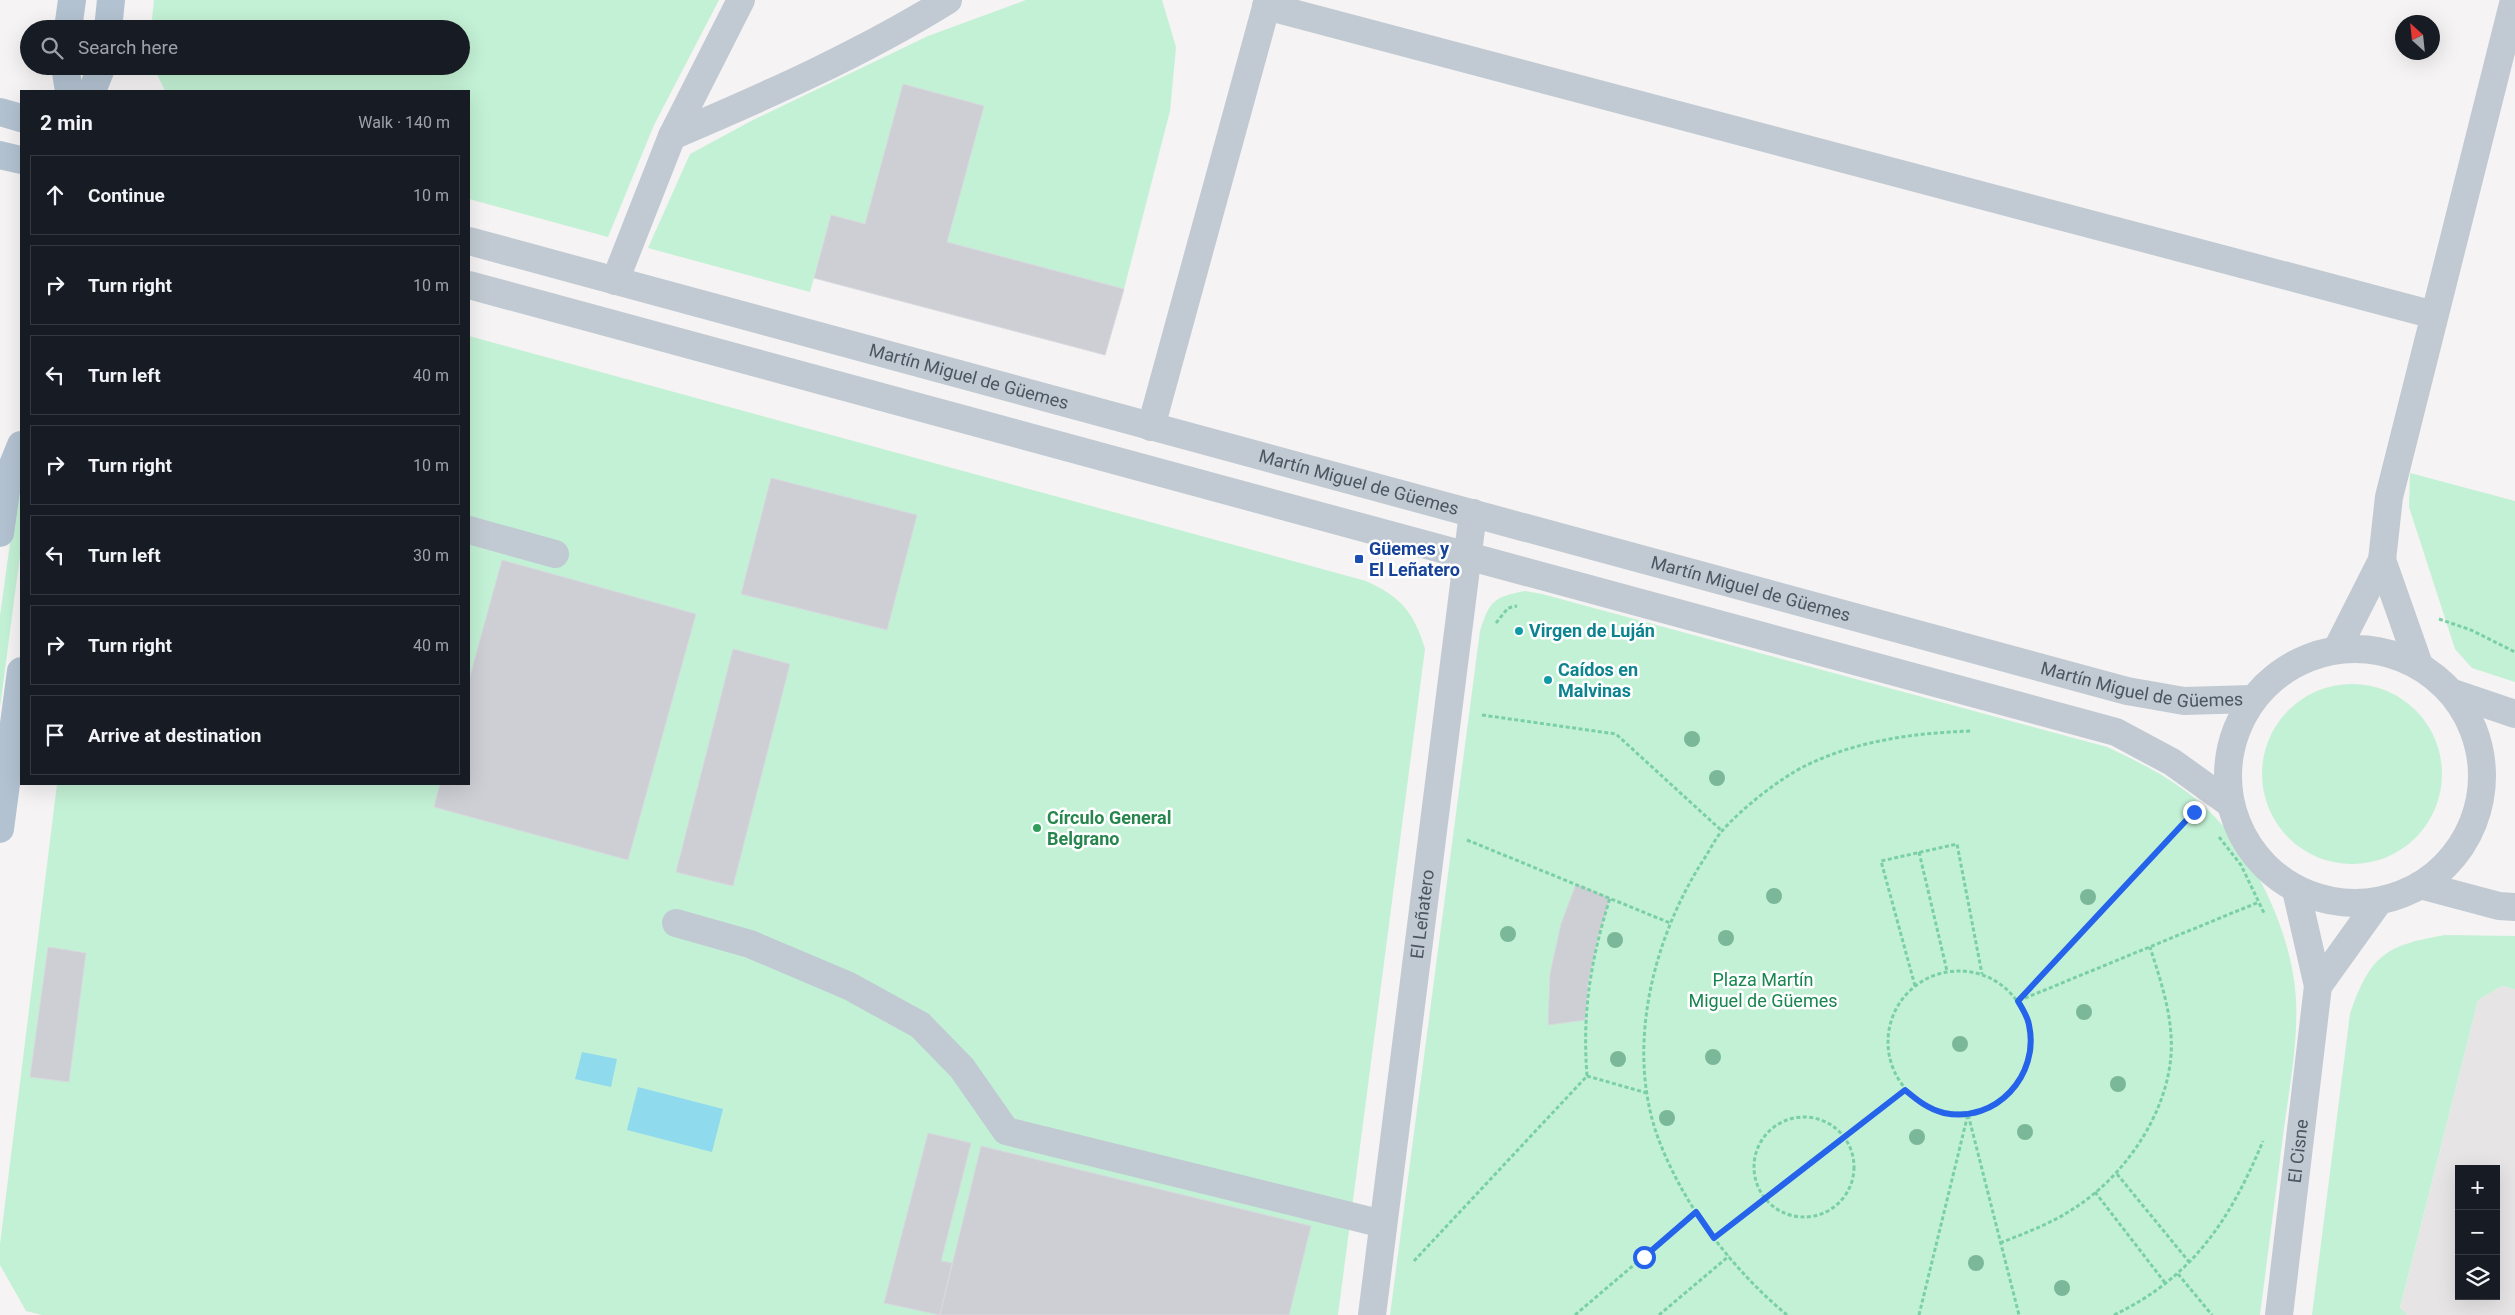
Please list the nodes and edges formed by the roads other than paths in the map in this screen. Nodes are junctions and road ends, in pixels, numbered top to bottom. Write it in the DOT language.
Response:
graph roads {
  1 [pos="72,0"];
  2 [pos="111,0"];
  3 [pos="741,0"];
  4 [pos="948,0"];
  5 [pos="2514,0"];
  6 [pos="1267,3"];
  7 [pos="69,20"];
  8 [pos="109,20"];
  9 [pos="66,75"];
  10 [pos="98,75"];
  11 [pos="69,90"];
  12 [pos="92,90"];
  13 [pos="0,112"];
  14 [pos="20,118"];
  15 [pos="672,136"];
  16 [pos="0,154"];
  17 [pos="20,160"];
  18 [pos="470,241"];
  19 [pos="614,281"];
  20 [pos="470,285"];
  21 [pos="2434,315"];
  22 [pos="1151,427"];
  23 [pos="20,447"];
  24 [pos="1472,514"];
  25 [pos="470,530"];
  26 [pos="0,534"];
  27 [pos="555,554"];
  28 [pos="1468,556"];
  29 [pos="2382,560"];
  30 [pos="2337,649"];
  31 [pos="2419,665"];
  32 [pos="20,679"];
  33 [pos="2453,693"];
  34 [pos="2252,699"];
  35 [pos="2515,714"];
  36 [pos="2230,803"];
  37 [pos="0,829"];
  38 [pos="2420,886"];
  39 [pos="2296,890"];
  40 [pos="2379,901"];
  41 [pos="2515,907"];
  42 [pos="676,923"];
  43 [pos="2318,986"];
  44 [pos="1383,1224"];
  45 [pos="1372,1315"];
  46 [pos="2279,1315"];
  1 -- 7 [label="main road"];
  2 -- 8 [label="main road"];
  3 -- 15 [label="street"];
  4 -- 15 [label="street"];
  5 -- 21 [label="street"];
  6 -- 21 [label="street"];
  6 -- 22 [label="street"];
  9 -- 11 [label="main road"];
  10 -- 12 [label="main road"];
  13 -- 14 [label="main road"];
  15 -- 19 [label="street"];
  16 -- 17 [label="main road"];
  18 -- 19 [label="street, Martín Miguel de Güemes"];
  19 -- 22 [label="street, Martín Miguel de Güemes"];
  20 -- 28 [label="street"];
  21 -- 29 [label="street"];
  22 -- 24 [label="street, Martín Miguel de Güemes"];
  23 -- 26 [label="main road"];
  24 -- 28 [label="street, El Leñatero"];
  24 -- 34 [label="street, Martín Miguel de Güemes"];
  25 -- 27 [label="street"];
  28 -- 36 [label="street"];
  28 -- 44 [label="street, El Leñatero"];
  29 -- 30 [label="street"];
  29 -- 31 [label="street"];
  30 -- 31 [label="street"];
  30 -- 34 [label="street"];
  31 -- 33 [label="street"];
  32 -- 37 [label="main road"];
  33 -- 35 [label="street"];
  33 -- 38 [label="street"];
  34 -- 36 [label="street"];
  36 -- 39 [label="street"];
  38 -- 40 [label="street"];
  38 -- 41 [label="street"];
  39 -- 40 [label="street"];
  39 -- 43 [label="street, El Cisne"];
  40 -- 43 [label="street, El Cisne"];
  42 -- 44 [label="street"];
  43 -- 46 [label="street, El Cisne"];
  44 -- 45 [label="street, El Leñatero"];
}
